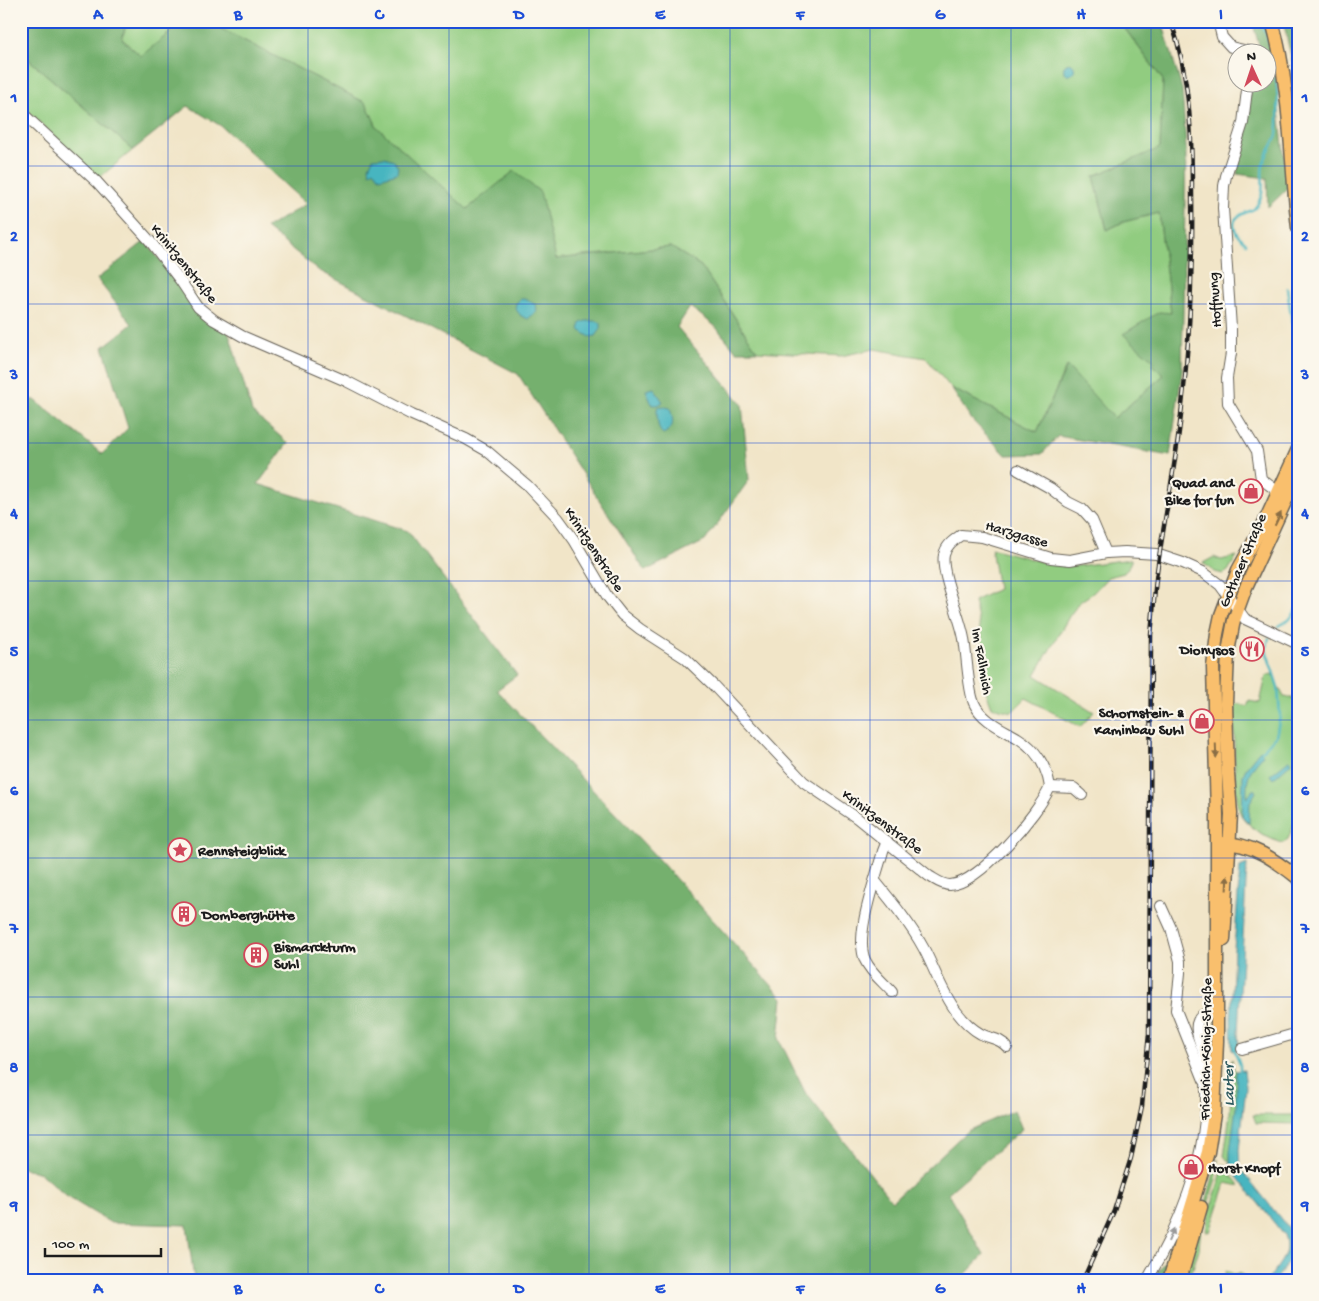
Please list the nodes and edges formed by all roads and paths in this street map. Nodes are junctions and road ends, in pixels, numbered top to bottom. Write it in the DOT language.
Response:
graph roads {
  1 [pos="1218,21"];
  2 [pos="1272,21"];
  3 [pos="1226,42"];
  4 [pos="1247,92"];
  5 [pos="21,112"];
  6 [pos="1295,172"];
  7 [pos="1298,228"];
  8 [pos="1298,449"];
  9 [pos="1018,470"];
  10 [pos="1298,474"];
  11 [pos="1283,496"];
  12 [pos="1106,554"];
  13 [pos="944,570"];
  14 [pos="1228,595"];
  15 [pos="1238,610"];
  16 [pos="1298,644"];
  17 [pos="1050,787"];
  18 [pos="1082,795"];
  19 [pos="887,841"];
  20 [pos="1223,843"];
  21 [pos="1296,871"];
  22 [pos="875,881"];
  23 [pos="1161,906"];
  24 [pos="892,992"];
  25 [pos="1216,1011"];
  26 [pos="1298,1033"];
  27 [pos="1007,1047"];
  28 [pos="1242,1049"];
  29 [pos="1206,1085"];
  30 [pos="1148,1279"];
  31 [pos="1168,1280"];
  32 [pos="1180,1280"];
  1 -- 3 [label="street"];
  2 -- 6 [label="main road"];
  4 -- 11 [label="street, Hoffnung"];
  5 -- 19 [label="street, Krinitzenstraße"];
  6 -- 7 [label="main road"];
  8 -- 11 [label="main road"];
  9 -- 12 [label="street"];
  10 -- 11 [label="main road, Gothaer Straße"];
  11 -- 14 [label="main road, Gothaer Straße"];
  15 -- 11 [label="main road, Gothaer Straße, one-way"];
  12 -- 13 [label="street, Harzgasse"];
  12 -- 14 [label="street, Harzgasse"];
  13 -- 17 [label="street, Im Fallmich"];
  14 -- 15 [label="street, Harzgasse"];
  14 -- 20 [label="main road, Gothaer Straße, one-way"];
  15 -- 16 [label="street, Harzgasse"];
  15 -- 20 [label="main road, Gothaer Straße"];
  17 -- 18 [label="street"];
  17 -- 19 [label="street, Krinitzenstraße"];
  19 -- 22 [label="street"];
  20 -- 21 [label="main road"];
  20 -- 25 [label="main road, Friedrich-König-Straße"];
  32 -- 20 [label="main road, Friedrich-König-Straße, one-way"];
  22 -- 24 [label="street"];
  22 -- 27 [label="street"];
  23 -- 29 [label="street"];
  25 -- 29 [label="street"];
  25 -- 31 [label="main road, Friedrich-König-Straße"];
  26 -- 28 [label="street"];
  30 -- 29 [label="street, one-way"];
}
